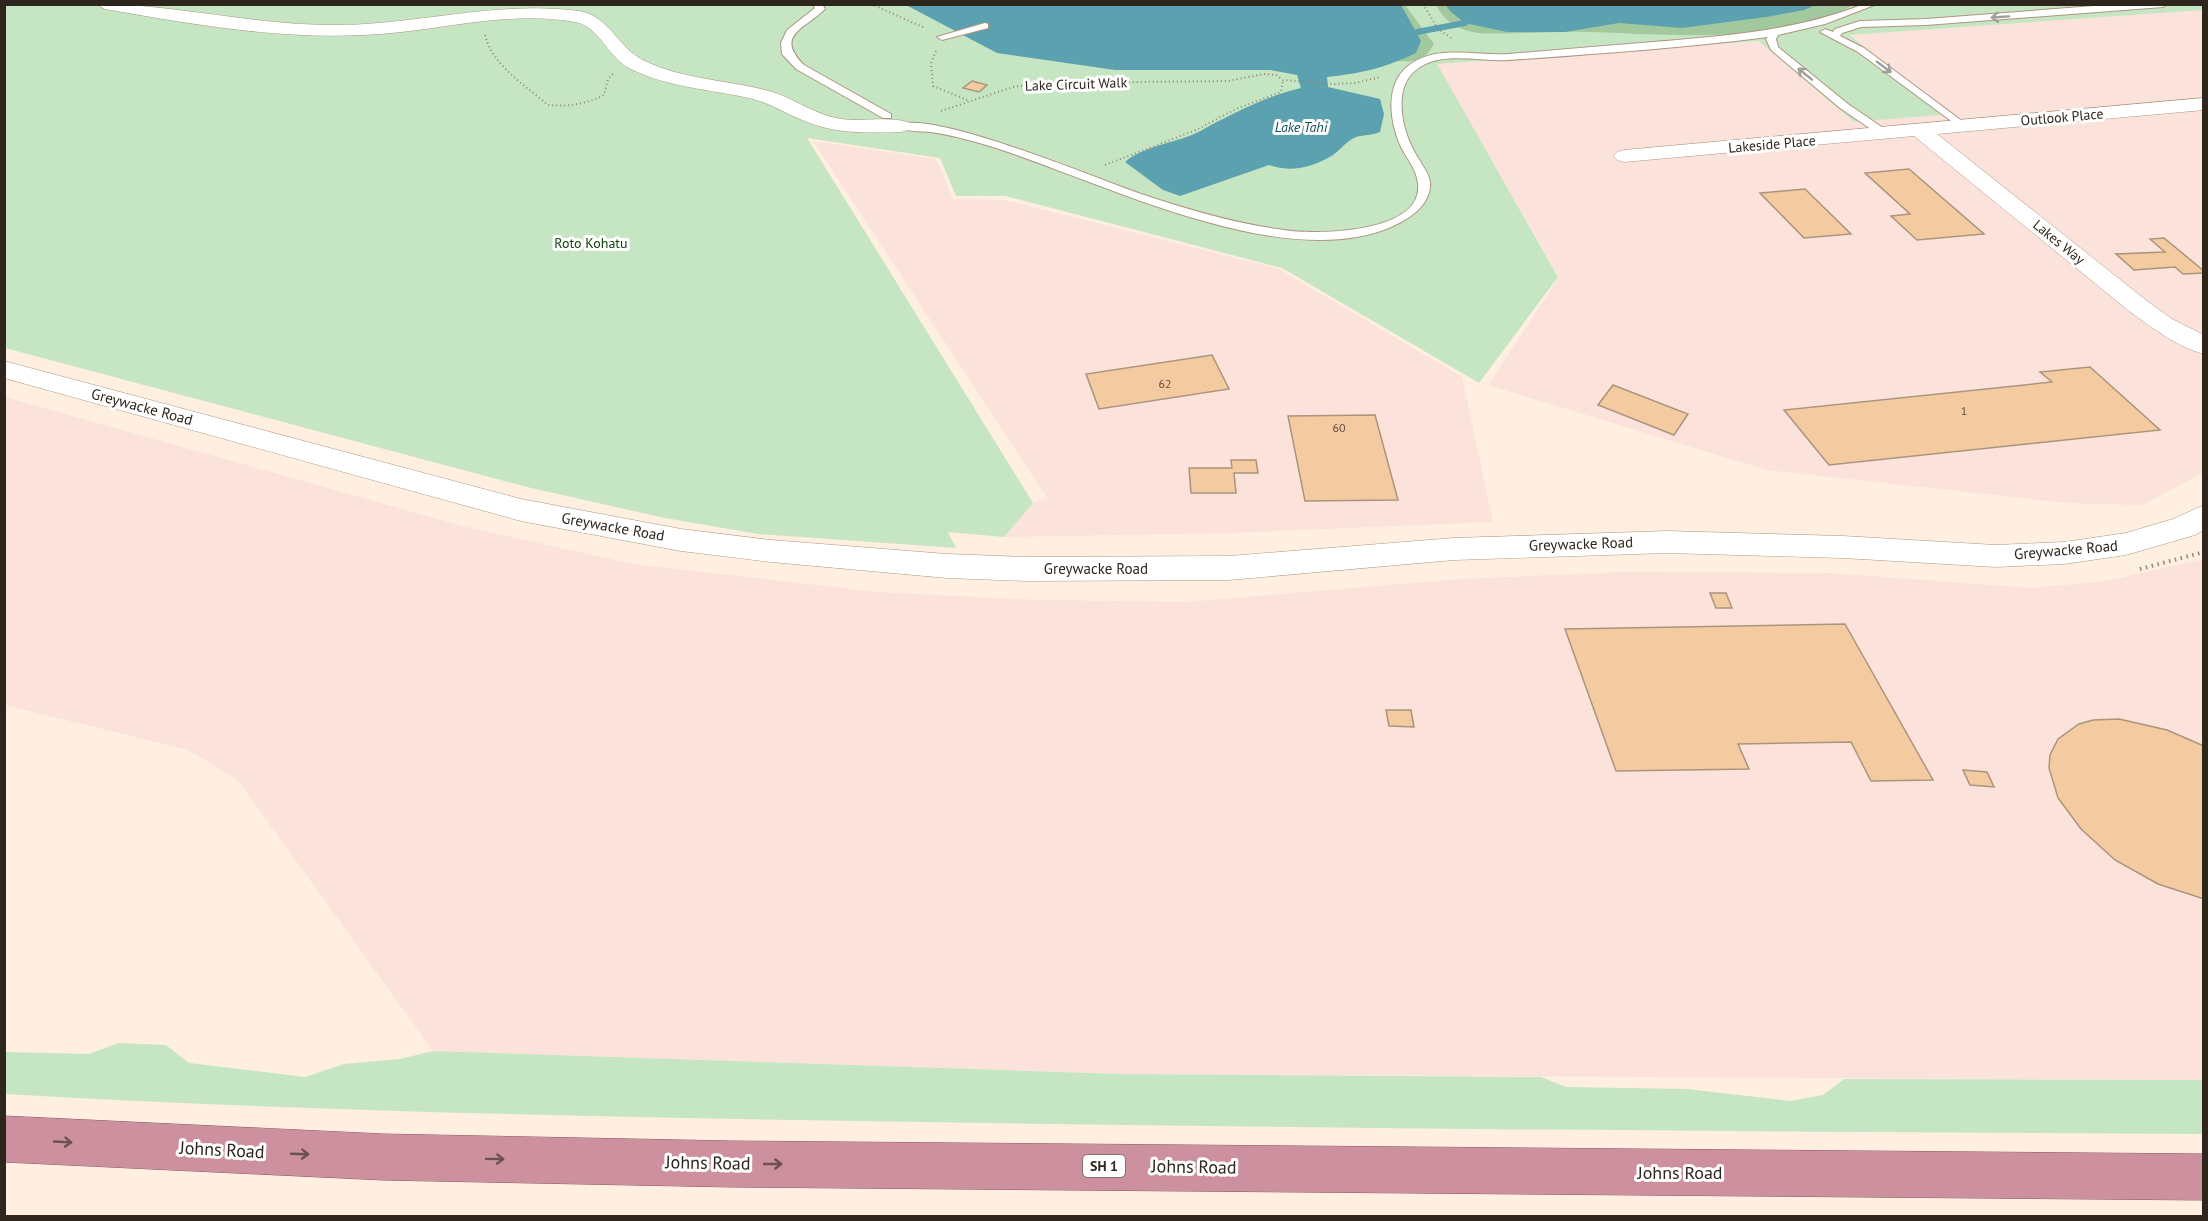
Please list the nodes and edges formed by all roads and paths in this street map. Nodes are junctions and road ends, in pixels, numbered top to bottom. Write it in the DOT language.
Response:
graph roads {
  1 [pos="105,4"];
  2 [pos="817,4"];
  3 [pos="871,4"];
  4 [pos="1424,4"];
  5 [pos="1873,4"];
  6 [pos="2163,4"];
  7 [pos="985,26"];
  8 [pos="1804,27"];
  9 [pos="1774,34"];
  10 [pos="1835,36"];
  11 [pos="942,37"];
  12 [pos="1445,43"];
  13 [pos="1383,76"];
  14 [pos="1283,80"];
  15 [pos="967,100"];
  16 [pos="2204,104"];
  17 [pos="894,121"];
  18 [pos="1962,126"];
  19 [pos="1920,130"];
  20 [pos="1886,134"];
  21 [pos="1624,156"];
  22 [pos="1086,177"];
  23 [pos="2204,346"];
  24 [pos="4,369"];
  25 [pos="2204,516"];
  26 [pos="4,1139"];
  27 [pos="2204,1177"];
  1 -- 17 [label="street"];
  2 -- 17 [label="lane"];
  3 -- 11 [label="path"];
  4 -- 12 [label="path"];
  5 -- 8 [label="lane"];
  6 -- 10 [label="lane, one-way"];
  7 -- 11 [label="lane"];
  8 -- 9 [label="lane"];
  8 -- 10 [label="lane"];
  20 -- 9 [label="lane, one-way"];
  9 -- 22 [label="lane"];
  10 -- 18 [label="lane, one-way"];
  11 -- 15 [label="path"];
  13 -- 14 [label="path, Lake Circuit Walk"];
  14 -- 15 [label="path, Lake Circuit Walk"];
  14 -- 22 [label="path"];
  15 -- 17 [label="path, Lake Circuit Walk"];
  16 -- 18 [label="street, Outlook Place"];
  17 -- 22 [label="lane"];
  18 -- 19 [label="street, Outlook Place"];
  19 -- 20 [label="street, Lakeside Place"];
  19 -- 23 [label="street, Lakes Way"];
  20 -- 21 [label="street, Lakeside Place"];
  24 -- 25 [label="street, Greywacke Road"];
  26 -- 27 [label="highway, Johns Road / SH 1, one-way"];
}
